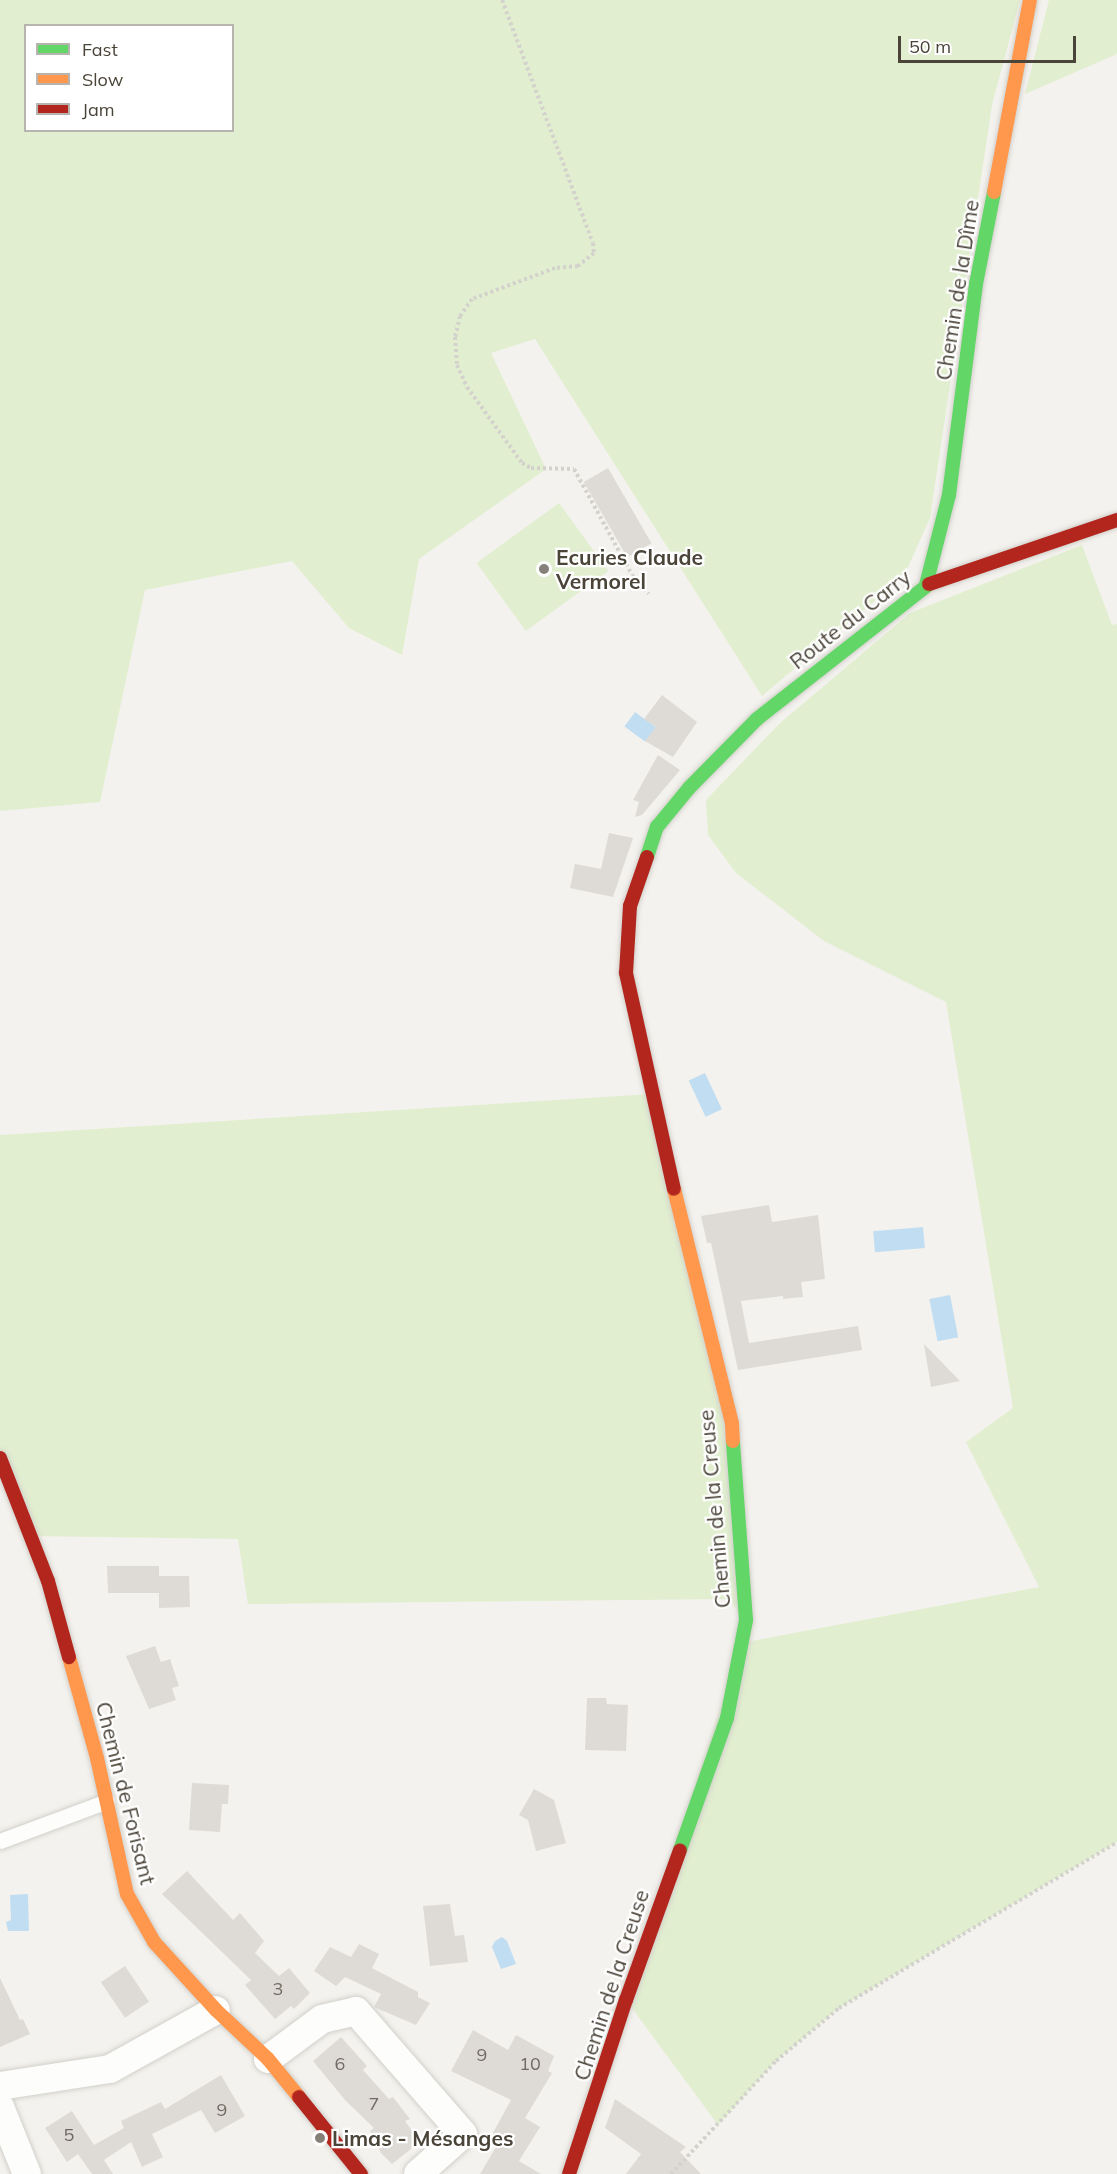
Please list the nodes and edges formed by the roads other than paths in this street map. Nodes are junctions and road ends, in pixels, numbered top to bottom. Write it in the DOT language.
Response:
graph roads {
  1 [pos="1030,0"];
  2 [pos="1117,520"];
  3 [pos="926,585"];
  4 [pos="657,827"];
  5 [pos="0,1458"];
  6 [pos="107,1801"];
  7 [pos="0,1841"];
  8 [pos="216,2010"];
  9 [pos="268,2060"];
  10 [pos="0,2086"];
  11 [pos="0,2107"];
  12 [pos="27,2174"];
  13 [pos="361,2174"];
  14 [pos="418,2174"];
  15 [pos="569,2174"];
  1 -- 3 [label="street, Chemin de la Dîme"];
  2 -- 3 [label="street, Route du Carry"];
  3 -- 4 [label="street, Route du Carry"];
  4 -- 15 [label="street, Chemin de la Creuse"];
  5 -- 6 [label="street, Chemin de Forisant"];
  6 -- 7 [label="lane"];
  6 -- 8 [label="street, Chemin de Forisant"];
  8 -- 9 [label="street, Chemin de Forisant"];
  8 -- 10 [label="street"];
  9 -- 13 [label="street, Chemin de Forisant"];
  9 -- 14 [label="street"];
  11 -- 12 [label="street"];
}
